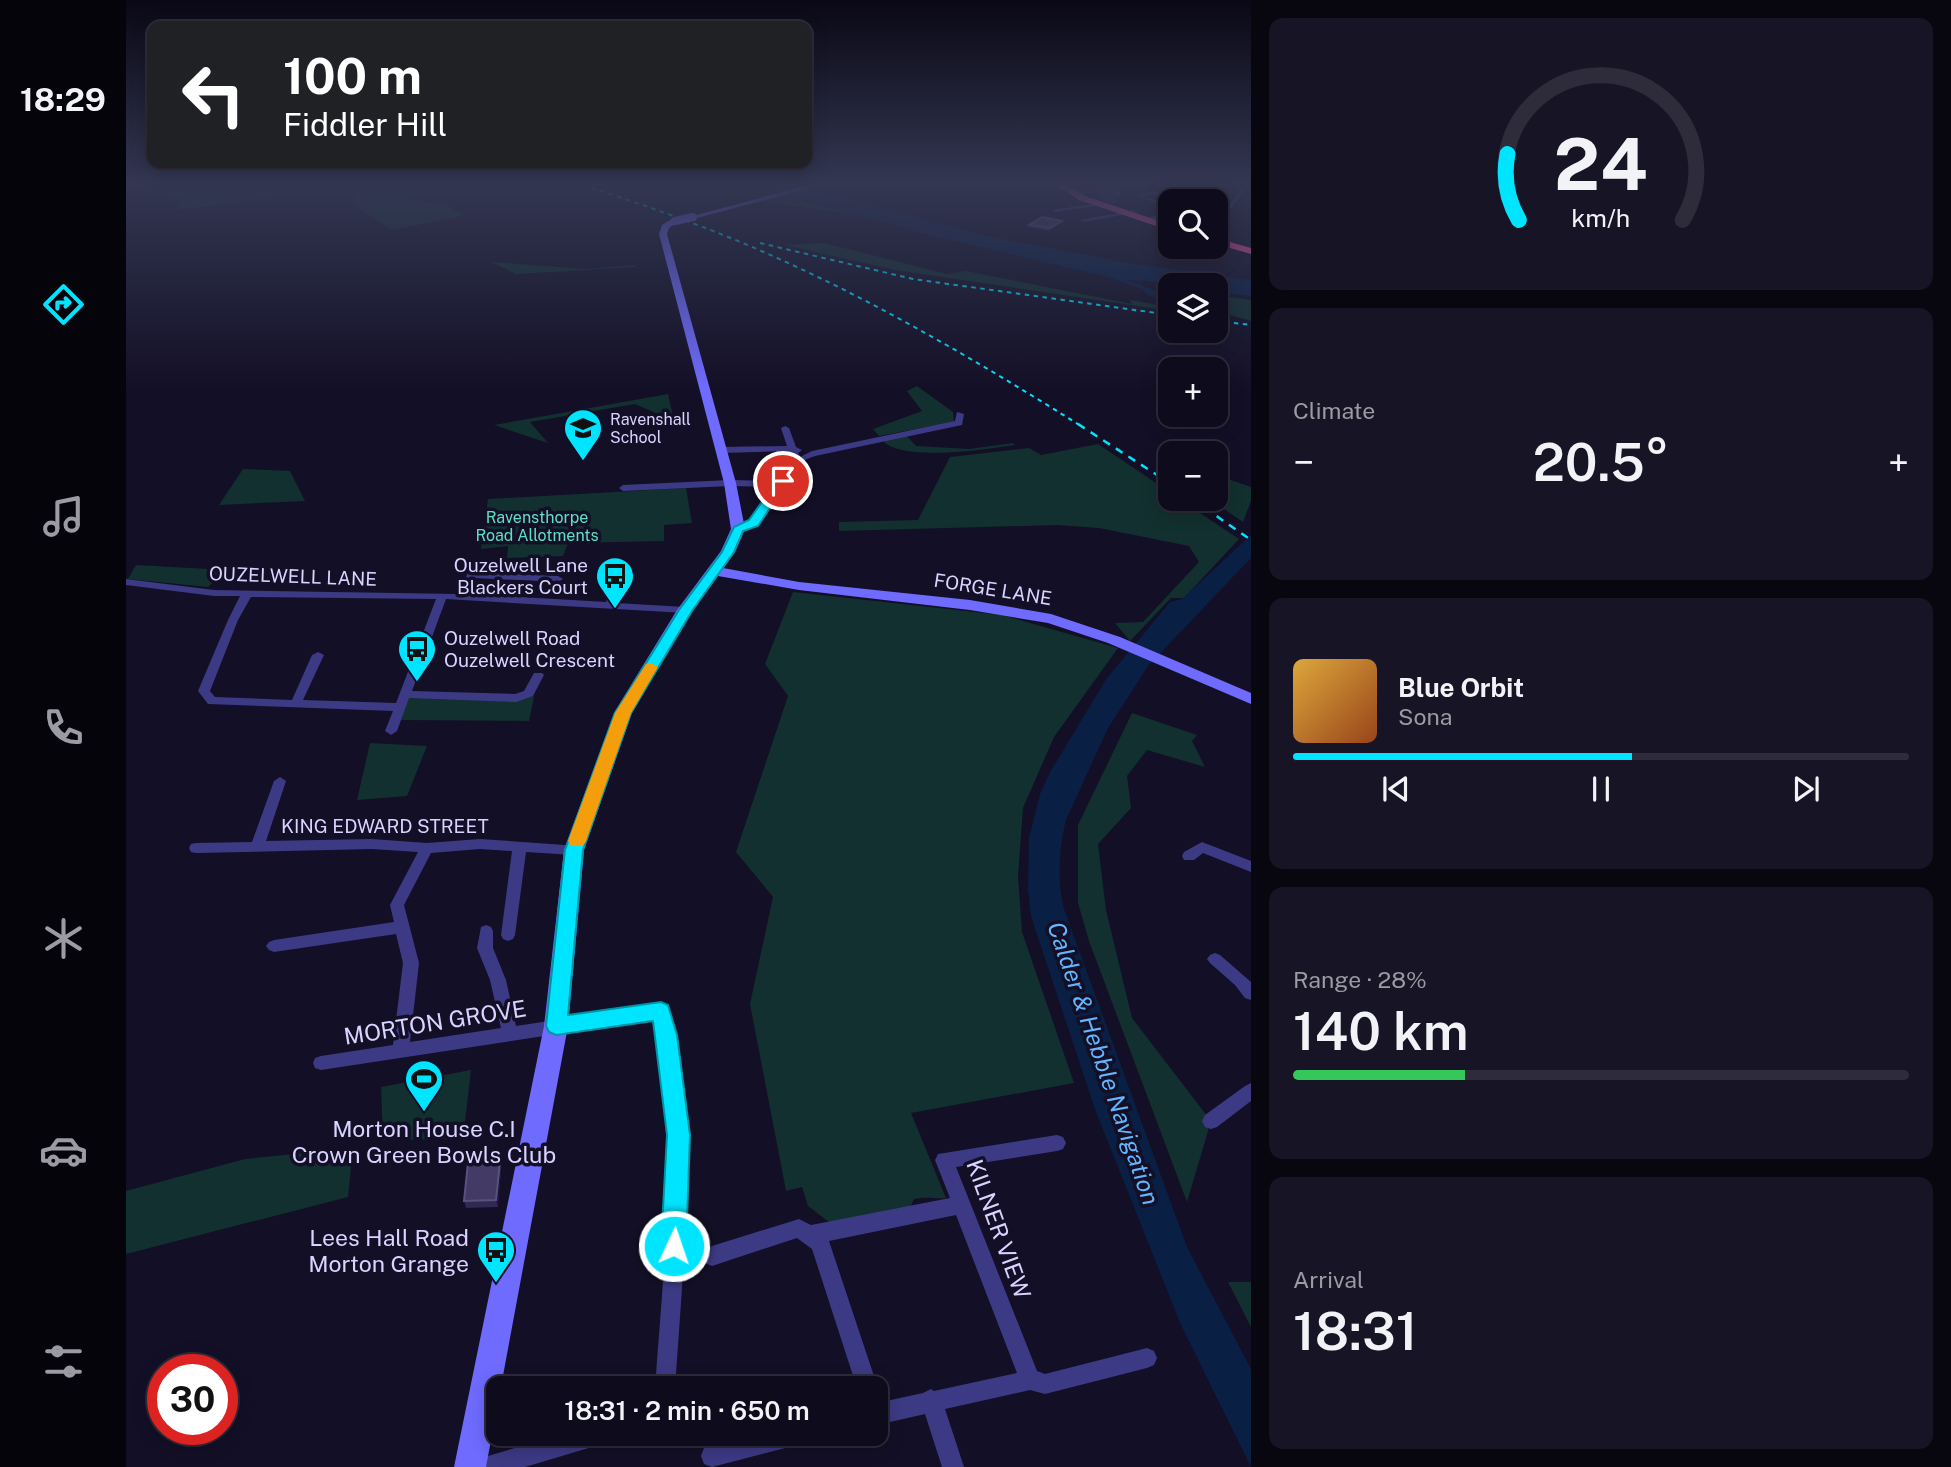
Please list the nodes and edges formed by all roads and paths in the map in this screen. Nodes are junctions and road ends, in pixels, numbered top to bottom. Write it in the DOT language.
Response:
graph roads {
  1 [pos="668,253"];
  2 [pos="960,414"];
  3 [pos="785,428"];
  4 [pos="792,449"];
  5 [pos="721,450"];
  6 [pos="812,454"];
  7 [pos="797,461"];
  8 [pos="730,483"];
  9 [pos="781,484"];
  10 [pos="623,488"];
  11 [pos="738,529"];
  12 [pos="714,571"];
  13 [pos="621,576"];
  14 [pos="558,579"];
  15 [pos="126,582"];
  16 [pos="247,594"];
  17 [pos="442,596"];
  18 [pos="460,597"];
  19 [pos="610,606"];
  20 [pos="685,610"];
  21 [pos="318,654"];
  22 [pos="538,675"];
  23 [pos="404,694"];
  24 [pos="1251,699"];
  25 [pos="296,703"];
  26 [pos="398,707"];
  27 [pos="391,731"];
  28 [pos="280,781"];
  29 [pos="258,845"];
  30 [pos="520,846"];
  31 [pos="196,848"];
  32 [pos="427,848"];
  33 [pos="574,850"];
  34 [pos="1189,856"];
  35 [pos="1251,867"];
  36 [pos="401,927"];
  37 [pos="485,931"];
  38 [pos="508,935"];
  39 [pos="274,946"];
  40 [pos="1215,959"];
  41 [pos="1251,993"];
  42 [pos="556,1026"];
  43 [pos="510,1033"];
  44 [pos="401,1049"];
  45 [pos="321,1063"];
  46 [pos="1251,1091"];
  47 [pos="1211,1121"];
  48 [pos="1057,1143"];
  49 [pos="962,1205"];
  50 [pos="809,1235"];
  51 [pos="712,1256"];
  52 [pos="1147,1358"];
  53 [pos="666,1376"];
  54 [pos="865,1376"];
  55 [pos="1030,1380"];
  56 [pos="931,1400"];
  57 [pos="888,1410"];
  58 [pos="558,1446"];
  59 [pos="751,1446"];
  60 [pos="712,1456"];
  61 [pos="470,1467"];
  62 [pos="488,1467"];
  63 [pos="953,1467"];
  1 -- 5 [label="street, bridge"];
  2 -- 6 [label="street"];
  3 -- 4 [label="street"];
  4 -- 5 [label="street"];
  4 -- 6 [label="street"];
  4 -- 7 [label="street"];
  5 -- 8 [label="street"];
  6 -- 7 [label="street"];
  7 -- 9 [label="street"];
  8 -- 9 [label="street"];
  8 -- 10 [label="street"];
  8 -- 11 [label="street"];
  9 -- 11 [label="street"];
  11 -- 12 [label="street"];
  12 -- 20 [label="street"];
  12 -- 24 [label="street, FORGE LANE"];
  13 -- 19 [label="street"];
  14 -- 18 [label="street"];
  15 -- 16 [label="street, OUZELWELL LANE"];
  16 -- 17 [label="street, OUZELWELL LANE"];
  16 -- 25 [label="street"];
  17 -- 18 [label="street, OUZELWELL LANE"];
  17 -- 23 [label="street"];
  18 -- 19 [label="street, OUZELWELL LANE"];
  19 -- 20 [label="street, OUZELWELL LANE"];
  20 -- 33 [label="street"];
  21 -- 25 [label="street"];
  22 -- 23 [label="street"];
  23 -- 26 [label="street"];
  25 -- 26 [label="street"];
  26 -- 27 [label="street"];
  28 -- 29 [label="street"];
  29 -- 31 [label="street, KING EDWARD STREET"];
  29 -- 32 [label="street, KING EDWARD STREET"];
  30 -- 32 [label="street, KING EDWARD STREET"];
  30 -- 33 [label="street, KING EDWARD STREET"];
  30 -- 38 [label="street"];
  32 -- 36 [label="street"];
  33 -- 42 [label="street"];
  34 -- 35 [label="street"];
  36 -- 39 [label="street"];
  36 -- 44 [label="street"];
  37 -- 43 [label="street"];
  40 -- 41 [label="street"];
  42 -- 43 [label="street, MORTON GROVE"];
  42 -- 53 [label="street"];
  42 -- 61 [label="street"];
  43 -- 44 [label="street, MORTON GROVE"];
  44 -- 45 [label="street, MORTON GROVE"];
  46 -- 47 [label="street"];
  48 -- 49 [label="street, KILNER VIEW"];
  49 -- 50 [label="street"];
  49 -- 55 [label="street, KILNER VIEW"];
  50 -- 51 [label="street"];
  50 -- 54 [label="street"];
  52 -- 55 [label="street"];
  55 -- 56 [label="street"];
  56 -- 57 [label="street"];
  56 -- 63 [label="street"];
  58 -- 62 [label="street"];
  59 -- 60 [label="street"];
}
